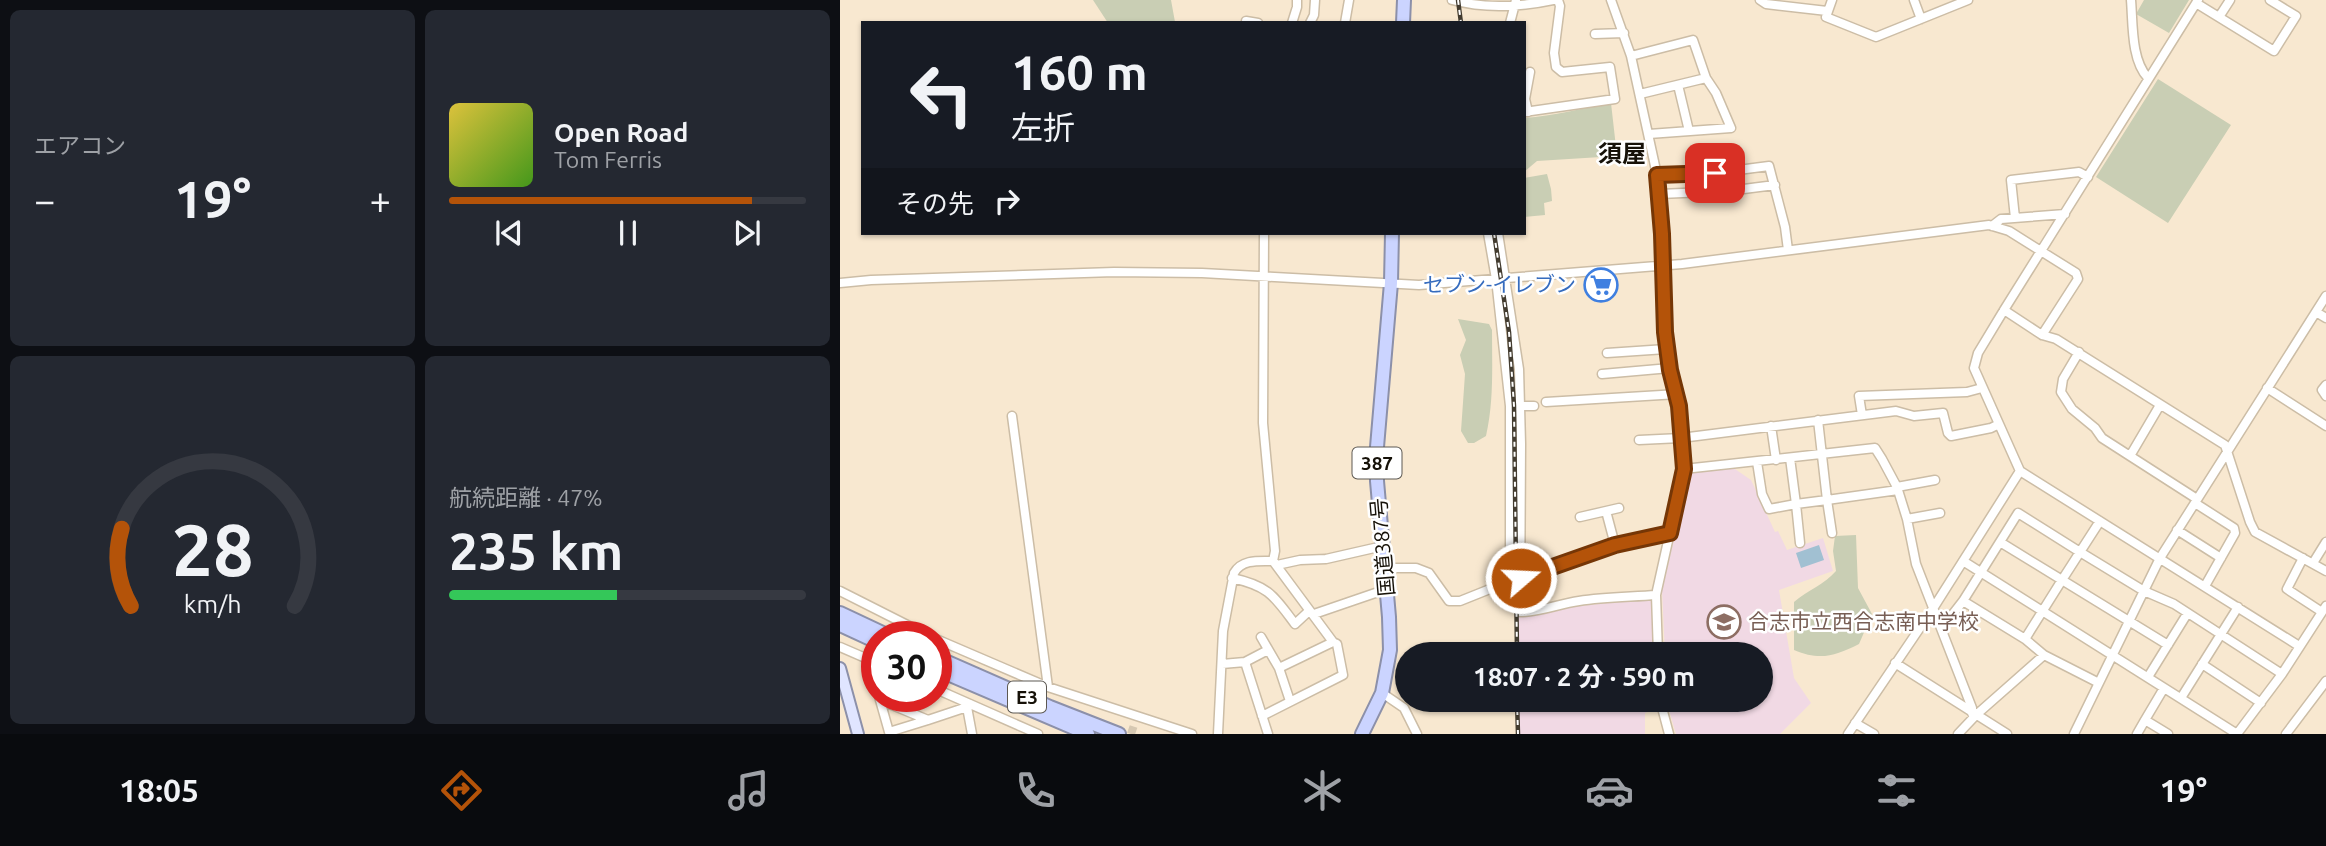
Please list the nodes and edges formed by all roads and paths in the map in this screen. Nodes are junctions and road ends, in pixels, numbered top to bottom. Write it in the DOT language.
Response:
graph roads {
  1 [pos="1297,0"];
  2 [pos="1315,0"];
  3 [pos="1349,0"];
  4 [pos="1404,0"];
  5 [pos="1452,0"];
  6 [pos="1556,0"];
  7 [pos="1611,0"];
  8 [pos="1760,0"];
  9 [pos="1832,0"];
  10 [pos="1914,0"];
  11 [pos="1968,0"];
  12 [pos="2131,0"];
  13 [pos="2230,0"];
  14 [pos="2270,0"];
  15 [pos="1956,2"];
  16 [pos="2197,2"];
  17 [pos="1488,3"];
  18 [pos="1515,3"];
  19 [pos="1827,11"];
  20 [pos="2219,17"];
  21 [pos="1921,19"];
  22 [pos="1293,21"];
  23 [pos="1311,21"];
  24 [pos="1345,21"];
  25 [pos="1403,21"];
  26 [pos="1510,21"];
  27 [pos="1624,33"];
  28 [pos="1595,34"];
  29 [pos="1631,56"];
  30 [pos="1530,72"];
  31 [pos="1706,78"];
  32 [pos="2148,78"];
  33 [pos="1678,85"];
  34 [pos="1526,94"];
  35 [pos="1640,94"];
  36 [pos="1526,112"];
  37 [pos="1689,131"];
  38 [pos="1649,134"];
  39 [pos="1657,175"];
  40 [pos="2088,177"];
  41 [pos="1775,185"];
  42 [pos="1660,194"];
  43 [pos="2065,214"];
  44 [pos="2015,218"];
  45 [pos="1992,226"];
  46 [pos="1264,235"];
  47 [pos="1392,235"];
  48 [pos="1489,235"];
  49 [pos="1498,235"];
  50 [pos="1788,250"];
  51 [pos="2042,252"];
  52 [pos="1662,266"];
  53 [pos="1262,276"];
  54 [pos="1501,279"];
  55 [pos="840,283"];
  56 [pos="1391,283"];
  57 [pos="2326,296"];
  58 [pos="2004,310"];
  59 [pos="2316,312"];
  60 [pos="2326,318"];
  61 [pos="2042,335"];
  62 [pos="1666,349"];
  63 [pos="2079,352"];
  64 [pos="1607,353"];
  65 [pos="1670,368"];
  66 [pos="1602,374"];
  67 [pos="2326,385"];
  68 [pos="1982,388"];
  69 [pos="2267,388"];
  70 [pos="1678,394"];
  71 [pos="2326,396"];
  72 [pos="1546,402"];
  73 [pos="1534,405"];
  74 [pos="2160,405"];
  75 [pos="1510,406"];
  76 [pos="1521,406"];
  77 [pos="1861,415"];
  78 [pos="1012,416"];
  79 [pos="1818,420"];
  80 [pos="1998,424"];
  81 [pos="1771,426"];
  82 [pos="2326,426"];
  83 [pos="1681,438"];
  84 [pos="1639,440"];
  85 [pos="2228,451"];
  86 [pos="1822,454"];
  87 [pos="2130,456"];
  88 [pos="1790,458"];
  89 [pos="1776,460"];
  90 [pos="1757,462"];
  91 [pos="1684,469"];
  92 [pos="2021,471"];
  93 [pos="1935,480"];
  94 [pos="1897,488"];
  95 [pos="1827,500"];
  96 [pos="2196,501"];
  97 [pos="1796,504"];
  98 [pos="1619,508"];
  99 [pos="1606,511"];
  100 [pos="1940,513"];
  101 [pos="1580,517"];
  102 [pos="1907,519"];
  103 [pos="2100,521"];
  104 [pos="2177,530"];
  105 [pos="1670,533"];
  106 [pos="1832,533"];
  107 [pos="2000,542"];
  108 [pos="2326,542"];
  109 [pos="1800,543"];
  110 [pos="1615,545"];
  111 [pos="1383,546"];
  112 [pos="2081,552"];
  113 [pos="2160,558"];
  114 [pos="2221,558"];
  115 [pos="2303,558"];
  116 [pos="1963,561"];
  117 [pos="1275,563"];
  118 [pos="2313,563"];
  119 [pos="1385,569"];
  120 [pos="2326,570"];
  121 [pos="1981,571"];
  122 [pos="1232,578"];
  123 [pos="1521,578"];
  124 [pos="2062,580"];
  125 [pos="1510,581"];
  126 [pos="2205,586"];
  127 [pos="1387,589"];
  128 [pos="840,591"];
  129 [pos="2144,591"];
  130 [pos="1656,595"];
  131 [pos="1963,601"];
  132 [pos="1934,607"];
  133 [pos="2238,607"];
  134 [pos="2324,609"];
  135 [pos="2043,611"];
  136 [pos="840,612"];
  137 [pos="1311,612"];
  138 [pos="2187,614"];
  139 [pos="899,621"];
  140 [pos="861,622"];
  141 [pos="2128,622"];
  142 [pos="840,625"];
  143 [pos="1942,628"];
  144 [pos="861,635"];
  145 [pos="2221,635"];
  146 [pos="1261,637"];
  147 [pos="2025,639"];
  148 [pos="1332,642"];
  149 [pos="1658,642"];
  150 [pos="2168,645"];
  151 [pos="952,646"];
  152 [pos="2299,646"];
  153 [pos="840,647"];
  154 [pos="1268,650"];
  155 [pos="2113,654"];
  156 [pos="2044,655"];
  157 [pos="861,656"];
  158 [pos="1245,662"];
  159 [pos="1895,663"];
  160 [pos="952,664"];
  161 [pos="1222,664"];
  162 [pos="2202,664"];
  163 [pos="840,668"];
  164 [pos="1279,668"];
  165 [pos="2282,674"];
  166 [pos="952,676"];
  167 [pos="2148,677"];
  168 [pos="2326,681"];
  169 [pos="2099,683"];
  170 [pos="1048,687"];
  171 [pos="2164,688"];
  172 [pos="1382,693"];
  173 [pos="952,697"];
  174 [pos="2181,698"];
  175 [pos="1290,701"];
  176 [pos="2261,703"];
  177 [pos="968,705"];
  178 [pos="883,712"];
  179 [pos="911,712"];
  180 [pos="1663,712"];
  181 [pos="1974,714"];
  182 [pos="1262,716"];
  183 [pos="928,720"];
  184 [pos="2145,720"];
  185 [pos="1855,723"];
  186 [pos="858,734"];
  187 [pos="972,734"];
  188 [pos="1038,734"];
  189 [pos="1088,734"];
  190 [pos="1119,734"];
  191 [pos="1192,734"];
  192 [pos="1218,734"];
  193 [pos="1268,734"];
  194 [pos="1362,734"];
  195 [pos="1417,734"];
  196 [pos="1669,734"];
  197 [pos="1848,734"];
  198 [pos="1874,734"];
  199 [pos="1958,734"];
  200 [pos="2007,734"];
  201 [pos="2074,734"];
  202 [pos="2137,734"];
  203 [pos="2168,734"];
  204 [pos="2237,734"];
  205 [pos="2286,734"];
  1 -- 22 [label="street"];
  2 -- 23 [label="street"];
  3 -- 24 [label="street"];
  4 -- 25 [label="highway"];
  5 -- 17 [label="street"];
  6 -- 18 [label="street"];
  6 -- 36 [label="street"];
  7 -- 27 [label="street"];
  8 -- 19 [label="street"];
  9 -- 19 [label="street"];
  10 -- 21 [label="street"];
  11 -- 15 [label="street"];
  12 -- 32 [label="street"];
  13 -- 20 [label="street"];
  14 -- 20 [label="street"];
  15 -- 21 [label="street"];
  16 -- 20 [label="street"];
  16 -- 32 [label="street"];
  17 -- 18 [label="street"];
  18 -- 26 [label="street"];
  19 -- 21 [label="street"];
  27 -- 28 [label="street"];
  27 -- 29 [label="street"];
  29 -- 31 [label="street"];
  29 -- 35 [label="street"];
  30 -- 34 [label="street"];
  31 -- 33 [label="street"];
  31 -- 37 [label="street"];
  32 -- 40 [label="street"];
  33 -- 35 [label="street"];
  33 -- 37 [label="street"];
  35 -- 38 [label="street"];
  37 -- 38 [label="street"];
  38 -- 39 [label="street"];
  39 -- 41 [label="street"];
  39 -- 42 [label="street"];
  40 -- 43 [label="street"];
  40 -- 44 [label="street"];
  41 -- 42 [label="street"];
  41 -- 50 [label="street"];
  42 -- 52 [label="street"];
  43 -- 44 [label="street"];
  43 -- 51 [label="street"];
  44 -- 45 [label="street"];
  45 -- 50 [label="street"];
  45 -- 51 [label="street"];
  46 -- 53 [label="street"];
  47 -- 56 [label="highway, 国道387号 / 387"];
  48 -- 54 [label="street"];
  49 -- 54 [label="street"];
  50 -- 52 [label="street"];
  51 -- 58 [label="street"];
  51 -- 61 [label="street"];
  52 -- 54 [label="street"];
  52 -- 62 [label="street"];
  53 -- 55 [label="street"];
  53 -- 56 [label="street"];
  53 -- 117 [label="street"];
  54 -- 56 [label="street"];
  54 -- 75 [label="street"];
  54 -- 76 [label="street"];
  56 -- 111 [label="highway, 国道387号 / 387"];
  57 -- 59 [label="street"];
  58 -- 61 [label="street"];
  58 -- 68 [label="street"];
  59 -- 60 [label="street"];
  59 -- 69 [label="street"];
  61 -- 63 [label="street"];
  62 -- 64 [label="street"];
  62 -- 65 [label="street"];
  63 -- 74 [label="street"];
  63 -- 87 [label="street"];
  65 -- 66 [label="street"];
  65 -- 70 [label="street"];
  67 -- 71 [label="street"];
  68 -- 77 [label="street"];
  68 -- 80 [label="street"];
  69 -- 82 [label="street"];
  69 -- 85 [label="street"];
  70 -- 72 [label="street"];
  70 -- 83 [label="street"];
  73 -- 76 [label="street"];
  74 -- 85 [label="street"];
  74 -- 87 [label="street"];
  75 -- 76 [label="street"];
  75 -- 125 [label="street"];
  76 -- 123 [label="street"];
  77 -- 79 [label="street"];
  77 -- 80 [label="street"];
  78 -- 170 [label="street"];
  79 -- 81 [label="street"];
  79 -- 86 [label="street"];
  80 -- 92 [label="street"];
  81 -- 83 [label="street"];
  81 -- 89 [label="street"];
  83 -- 84 [label="street"];
  83 -- 91 [label="street"];
  85 -- 96 [label="street"];
  85 -- 115 [label="street"];
  86 -- 88 [label="street"];
  86 -- 94 [label="street"];
  86 -- 95 [label="street"];
  87 -- 96 [label="street"];
  88 -- 89 [label="street"];
  88 -- 97 [label="street"];
  89 -- 90 [label="street"];
  90 -- 91 [label="street"];
  90 -- 97 [label="street"];
  91 -- 105 [label="street"];
  92 -- 103 [label="street"];
  92 -- 116 [label="street"];
  93 -- 94 [label="street"];
  94 -- 95 [label="street"];
  94 -- 102 [label="street"];
  95 -- 97 [label="street"];
  95 -- 106 [label="street"];
  96 -- 104 [label="street"];
  96 -- 114 [label="street"];
  97 -- 109 [label="street"];
  98 -- 99 [label="street"];
  99 -- 101 [label="street"];
  99 -- 110 [label="street"];
  100 -- 102 [label="street"];
  102 -- 132 [label="street"];
  103 -- 112 [label="street"];
  103 -- 113 [label="street"];
  104 -- 113 [label="street"];
  104 -- 114 [label="street"];
  105 -- 110 [label="street"];
  105 -- 130 [label="street"];
  107 -- 112 [label="street"];
  107 -- 121 [label="street"];
  107 -- 124 [label="street"];
  108 -- 118 [label="street"];
  110 -- 123 [label="street"];
  111 -- 117 [label="street"];
  111 -- 119 [label="highway, 国道387号 / 387"];
  112 -- 124 [label="street"];
  112 -- 129 [label="street"];
  113 -- 126 [label="street"];
  113 -- 129 [label="street"];
  114 -- 126 [label="street"];
  115 -- 118 [label="street"];
  115 -- 134 [label="street"];
  116 -- 121 [label="street"];
  116 -- 132 [label="street"];
  117 -- 122 [label="street"];
  117 -- 137 [label="street"];
  118 -- 120 [label="street"];
  119 -- 125 [label="street"];
  119 -- 127 [label="highway, 国道387号 / 387"];
  121 -- 131 [label="street"];
  121 -- 135 [label="street"];
  122 -- 137 [label="street"];
  122 -- 161 [label="street"];
  123 -- 125 [label="street"];
  123 -- 130 [label="street"];
  124 -- 135 [label="street"];
  124 -- 141 [label="street"];
  126 -- 133 [label="street"];
  127 -- 137 [label="street"];
  127 -- 172 [label="highway, 国道387号 / 387"];
  128 -- 139 [label="street"];
  129 -- 138 [label="street"];
  129 -- 141 [label="street"];
  130 -- 149 [label="street"];
  131 -- 143 [label="street"];
  131 -- 147 [label="street"];
  132 -- 143 [label="street"];
  132 -- 159 [label="street"];
  133 -- 145 [label="street"];
  133 -- 152 [label="street"];
  134 -- 152 [label="street"];
  135 -- 147 [label="street"];
  135 -- 155 [label="street"];
  136 -- 140 [label="highway"];
  137 -- 148 [label="street"];
  138 -- 145 [label="street"];
  138 -- 150 [label="street"];
  141 -- 150 [label="street"];
  141 -- 155 [label="street"];
  142 -- 144 [label="highway"];
  143 -- 181 [label="street"];
  145 -- 162 [label="street"];
  145 -- 165 [label="street"];
  146 -- 154 [label="street"];
  147 -- 156 [label="street"];
  148 -- 164 [label="street"];
  148 -- 175 [label="street"];
  150 -- 167 [label="street"];
  151 -- 170 [label="street"];
  152 -- 165 [label="street"];
  153 -- 157 [label="street"];
  154 -- 158 [label="street"];
  154 -- 164 [label="street"];
  155 -- 167 [label="street"];
  155 -- 169 [label="street"];
  156 -- 169 [label="street"];
  156 -- 181 [label="street"];
  158 -- 161 [label="street"];
  158 -- 182 [label="street"];
  159 -- 181 [label="street"];
  159 -- 185 [label="street"];
  160 -- 190 [label="highway, E3"];
  161 -- 192 [label="street"];
  162 -- 174 [label="street"];
  162 -- 176 [label="street"];
  163 -- 186 [label="main road"];
  164 -- 175 [label="street"];
  165 -- 176 [label="street"];
  166 -- 189 [label="highway, E3"];
  167 -- 171 [label="street"];
  168 -- 205 [label="street"];
  169 -- 201 [label="street"];
  170 -- 191 [label="street"];
  171 -- 174 [label="street"];
  171 -- 184 [label="street"];
  172 -- 194 [label="highway, 387"];
  172 -- 195 [label="street"];
  173 -- 177 [label="street"];
  174 -- 204 [label="street"];
  175 -- 182 [label="street"];
  176 -- 204 [label="street"];
  177 -- 183 [label="street"];
  177 -- 187 [label="street"];
  177 -- 188 [label="street"];
  178 -- 183 [label="street"];
  179 -- 183 [label="street"];
  180 -- 196 [label="street"];
  181 -- 199 [label="street"];
  181 -- 200 [label="street"];
  182 -- 193 [label="street"];
  184 -- 202 [label="street"];
  184 -- 203 [label="street"];
  185 -- 197 [label="street"];
  185 -- 198 [label="street"];
}
